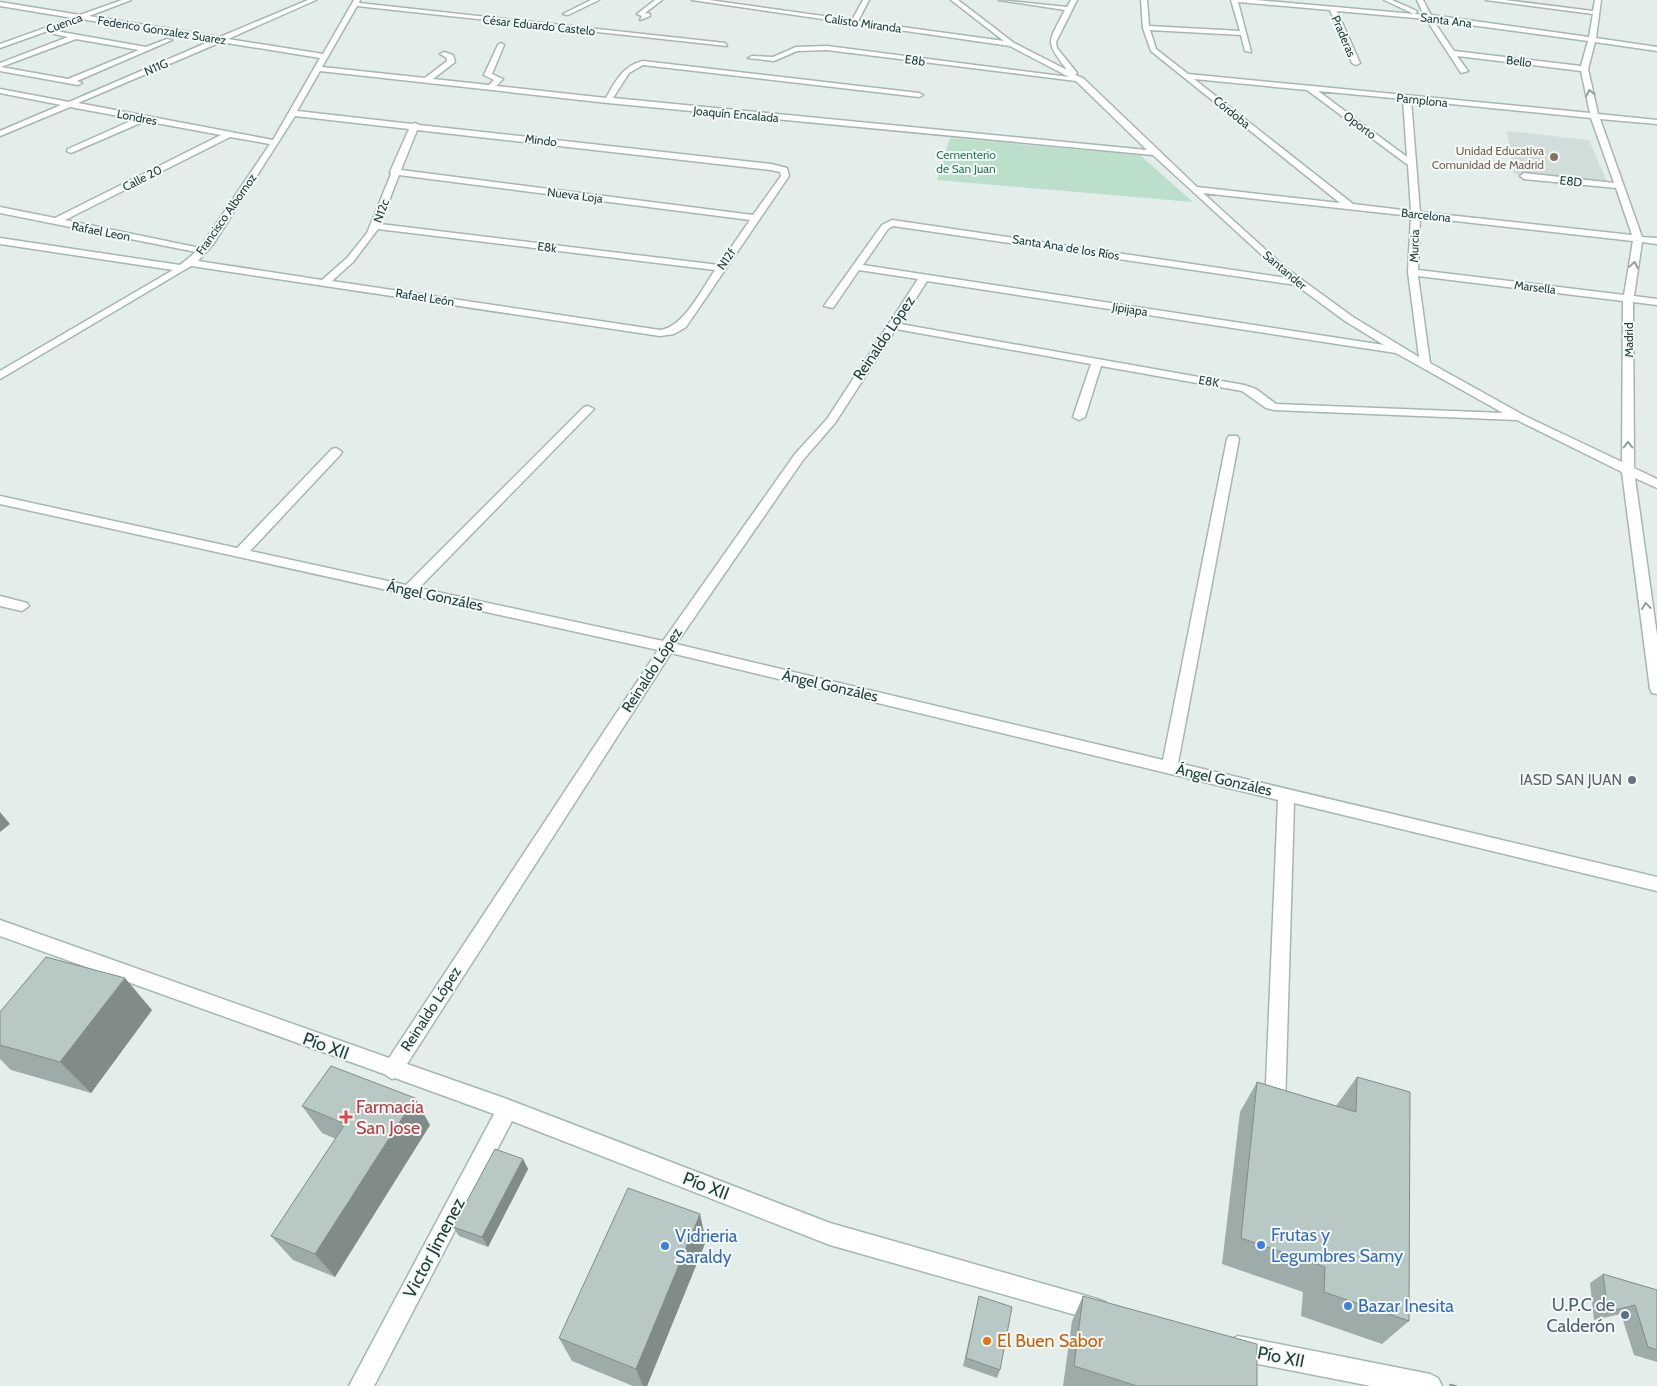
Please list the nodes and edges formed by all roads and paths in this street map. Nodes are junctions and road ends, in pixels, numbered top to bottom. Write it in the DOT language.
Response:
graph roads {
  1 [pos="128,0"];
  2 [pos="313,0"];
  3 [pos="596,0"];
  4 [pos="660,0"];
  5 [pos="695,0"];
  6 [pos="866,0"];
  7 [pos="954,0"];
  8 [pos="1002,0"];
  9 [pos="1074,0"];
  10 [pos="1144,0"];
  11 [pos="1234,0"];
  12 [pos="1387,0"];
  13 [pos="1420,0"];
  14 [pos="1489,0"];
  15 [pos="1598,0"];
  16 [pos="355,2"];
  17 [pos="0,4"];
  18 [pos="1069,9"];
  19 [pos="1333,9"];
  20 [pos="1597,13"];
  21 [pos="566,14"];
  22 [pos="82,17"];
  23 [pos="1428,17"];
  24 [pos="642,19"];
  25 [pos="854,22"];
  26 [pos="1146,28"];
  27 [pos="56,33"];
  28 [pos="1244,33"];
  29 [pos="75,37"];
  30 [pos="169,40"];
  31 [pos="220,40"];
  32 [pos="1592,40"];
  33 [pos="1012,44"];
  34 [pos="501,45"];
  35 [pos="725,45"];
  36 [pos="0,46"];
  37 [pos="148,49"];
  38 [pos="1657,49"];
  39 [pos="1249,51"];
  40 [pos="1453,53"];
  41 [pos="444,54"];
  42 [pos="323,56"];
  43 [pos="752,58"];
  44 [pos="1356,63"];
  45 [pos="0,65"];
  46 [pos="0,69"];
  47 [pos="317,69"];
  48 [pos="1584,69"];
  49 [pos="1464,72"];
  50 [pos="1187,76"];
  51 [pos="1077,78"];
  52 [pos="427,80"];
  53 [pos="69,81"];
  54 [pos="84,84"];
  55 [pos="491,87"];
  56 [pos="1309,87"];
  57 [pos="0,91"];
  58 [pos="919,95"];
  59 [pos="1407,98"];
  60 [pos="608,101"];
  61 [pos="68,104"];
  62 [pos="291,113"];
  63 [pos="1595,117"];
  64 [pos="144,118"];
  65 [pos="1657,122"];
  66 [pos="415,125"];
  67 [pos="0,134"];
  68 [pos="229,134"];
  69 [pos="275,143"];
  70 [pos="71,151"];
  71 [pos="1155,153"];
  72 [pos="1410,163"];
  73 [pos="394,172"];
  74 [pos="785,176"];
  75 [pos="1524,176"];
  76 [pos="1618,186"];
  77 [pos="1195,189"];
  78 [pos="1350,206"];
  79 [pos="0,210"];
  80 [pos="1416,214"];
  81 [pos="755,218"];
  82 [pos="55,222"];
  83 [pos="376,226"];
  84 [pos="1638,238"];
  85 [pos="0,241"];
  86 [pos="1657,241"];
  87 [pos="203,251"];
  88 [pos="186,265"];
  89 [pos="857,267"];
  90 [pos="719,268"];
  91 [pos="1413,272"];
  92 [pos="924,278"];
  93 [pos="325,282"];
  94 [pos="1297,282"];
  95 [pos="1628,299"];
  96 [pos="1657,302"];
  97 [pos="829,306"];
  98 [pos="895,326"];
  99 [pos="660,333"];
  100 [pos="1402,352"];
  101 [pos="1097,362"];
  102 [pos="1425,363"];
  103 [pos="0,376"];
  104 [pos="588,409"];
  105 [pos="1079,417"];
  106 [pos="1521,418"];
  107 [pos="1233,439"];
  108 [pos="336,452"];
  109 [pos="1628,470"];
  110 [pos="1657,484"];
  111 [pos="0,500"];
  112 [pos="240,553"];
  113 [pos="409,590"];
  114 [pos="0,601"];
  115 [pos="22,606"];
  116 [pos="667,647"];
  117 [pos="1657,689"];
  118 [pos="1169,767"];
  119 [pos="1286,795"];
  120 [pos="1657,884"];
  121 [pos="0,928"];
  122 [pos="392,1070"];
  123 [pos="1275,1106"];
  124 [pos="507,1109"];
  125 [pos="1115,1315"];
  126 [pos="1219,1344"];
  127 [pos="361,1386"];
  128 [pos="1430,1386"];
  1 -- 22 [label="street, Cuenca"];
  2 -- 31 [label="street, N11G"];
  3 -- 21 [label="street"];
  4 -- 24 [label="street"];
  5 -- 25 [label="street, Calisto Miranda"];
  6 -- 25 [label="street"];
  7 -- 33 [label="street, Santander"];
  8 -- 18 [label="street"];
  9 -- 18 [label="street"];
  10 -- 26 [label="street, Córdoba"];
  11 -- 19 [label="street, Santa Ana"];
  11 -- 28 [label="street"];
  12 -- 23 [label="street"];
  13 -- 23 [label="street"];
  14 -- 20 [label="street"];
  15 -- 20 [label="street"];
  16 -- 35 [label="street, César Eduardo Castelo"];
  16 -- 42 [label="street, Francisco Albornoz"];
  17 -- 22 [label="street, Federico Gonzalez Suarez"];
  18 -- 51 [label="street"];
  19 -- 23 [label="street, Santa Ana"];
  19 -- 44 [label="street, Praderas"];
  20 -- 32 [label="street"];
  22 -- 31 [label="street, Federico Gonzalez Suarez"];
  22 -- 36 [label="street, Cuenca"];
  23 -- 32 [label="street, Santa Ana"];
  23 -- 40 [label="street"];
  25 -- 33 [label="street, Calisto Miranda"];
  26 -- 28 [label="street"];
  26 -- 50 [label="street, Córdoba"];
  27 -- 29 [label="street"];
  28 -- 39 [label="street"];
  29 -- 37 [label="street"];
  29 -- 45 [label="street"];
  30 -- 37 [label="street"];
  31 -- 42 [label="street, Federico Gonzalez Suarez"];
  31 -- 61 [label="street, N11G"];
  32 -- 38 [label="street, Santa Ana"];
  32 -- 48 [label="street"];
  33 -- 51 [label="street, Santander"];
  34 -- 55 [label="street"];
  37 -- 53 [label="street"];
  40 -- 48 [label="street, Bello"];
  40 -- 49 [label="street"];
  41 -- 52 [label="street"];
  42 -- 47 [label="street, Francisco Albornoz"];
  43 -- 51 [label="street, E8b"];
  46 -- 53 [label="street"];
  47 -- 52 [label="street, Joaquín Encalada"];
  47 -- 62 [label="street, Francisco Albornoz"];
  63 -- 48 [label="street, one-way"];
  50 -- 56 [label="street, Pamplona"];
  50 -- 78 [label="street, Córdoba"];
  51 -- 71 [label="street, Santander"];
  52 -- 55 [label="street, Joaquín Encalada"];
  53 -- 54 [label="street"];
  55 -- 60 [label="street, Joaquín Encalada"];
  56 -- 59 [label="street, Pamplona"];
  56 -- 72 [label="street, Oporto"];
  57 -- 61 [label="street, Londres"];
  58 -- 60 [label="street"];
  59 -- 63 [label="street, Pamplona"];
  59 -- 72 [label="street, Murcia"];
  60 -- 71 [label="street, Joaquín Encalada"];
  61 -- 64 [label="street, Londres"];
  61 -- 67 [label="street, N11G"];
  62 -- 66 [label="street, Mindo"];
  62 -- 69 [label="street, Francisco Albornoz"];
  63 -- 65 [label="street, Pamplona"];
  63 -- 76 [label="street"];
  64 -- 68 [label="street, Londres"];
  64 -- 70 [label="street"];
  66 -- 73 [label="street, N12c"];
  66 -- 74 [label="street, Mindo"];
  68 -- 69 [label="street, Londres"];
  68 -- 82 [label="street, Calle 20"];
  69 -- 87 [label="street, Francisco Albornoz"];
  71 -- 77 [label="street, Santander"];
  72 -- 80 [label="street, Murcia"];
  73 -- 81 [label="street, Nueva Loja"];
  73 -- 83 [label="street, N12c"];
  74 -- 81 [label="street, N12f"];
  75 -- 76 [label="street, E8D"];
  76 -- 84 [label="street"];
  77 -- 78 [label="street, Barcelona"];
  77 -- 94 [label="street, Santander"];
  78 -- 80 [label="street, Barcelona"];
  79 -- 82 [label="street, Rafael Leon"];
  80 -- 84 [label="street, Barcelona"];
  80 -- 91 [label="street, Murcia"];
  81 -- 90 [label="street, N12f"];
  82 -- 87 [label="street, Rafael Leon"];
  83 -- 90 [label="street, E8k"];
  83 -- 93 [label="street, N12c"];
  84 -- 86 [label="street, Barcelona"];
  95 -- 84 [label="street, Madrid, one-way"];
  85 -- 88 [label="street, Rafael León"];
  87 -- 88 [label="street, Francisco Albornoz"];
  88 -- 93 [label="street, Rafael León"];
  88 -- 103 [label="street, Francisco Albornoz"];
  89 -- 92 [label="street, Jipijapa"];
  89 -- 94 [label="street, Santa Ana de los Ríos"];
  89 -- 97 [label="street, Santa Ana de los Ríos"];
  90 -- 99 [label="street, N12f"];
  91 -- 95 [label="street, Marsella"];
  91 -- 102 [label="street, Murcia"];
  92 -- 98 [label="street, Reinaldo López"];
  92 -- 100 [label="street, Jipijapa"];
  93 -- 99 [label="street, Rafael León"];
  94 -- 100 [label="street, Santander"];
  95 -- 96 [label="street, Marsella"];
  109 -- 95 [label="street, Madrid, one-way"];
  98 -- 101 [label="street, E8K"];
  98 -- 116 [label="street, Reinaldo López"];
  100 -- 102 [label="street, Santander"];
  101 -- 105 [label="street"];
  101 -- 106 [label="street, E8K"];
  102 -- 106 [label="street, Santander"];
  104 -- 113 [label="street"];
  106 -- 109 [label="street, Santander"];
  107 -- 118 [label="street"];
  108 -- 112 [label="street"];
  109 -- 110 [label="street, Santander"];
  117 -- 109 [label="street, Madrid, one-way"];
  111 -- 112 [label="street, Ángel Gonzáles"];
  112 -- 113 [label="street, Ángel Gonzáles"];
  113 -- 116 [label="street, Ángel Gonzáles"];
  114 -- 115 [label="street"];
  116 -- 118 [label="street, Ángel Gonzáles"];
  116 -- 122 [label="street, Reinaldo López"];
  118 -- 119 [label="street, Ángel Gonzáles"];
  119 -- 120 [label="street, Ángel Gonzáles"];
  119 -- 123 [label="street"];
  121 -- 122 [label="street, Pío XII"];
  122 -- 124 [label="street, Pío XII"];
  124 -- 125 [label="street, Pío XII"];
  124 -- 127 [label="street, Victor Jimenez"];
  126 -- 128 [label="street, Pío XII"];
}
